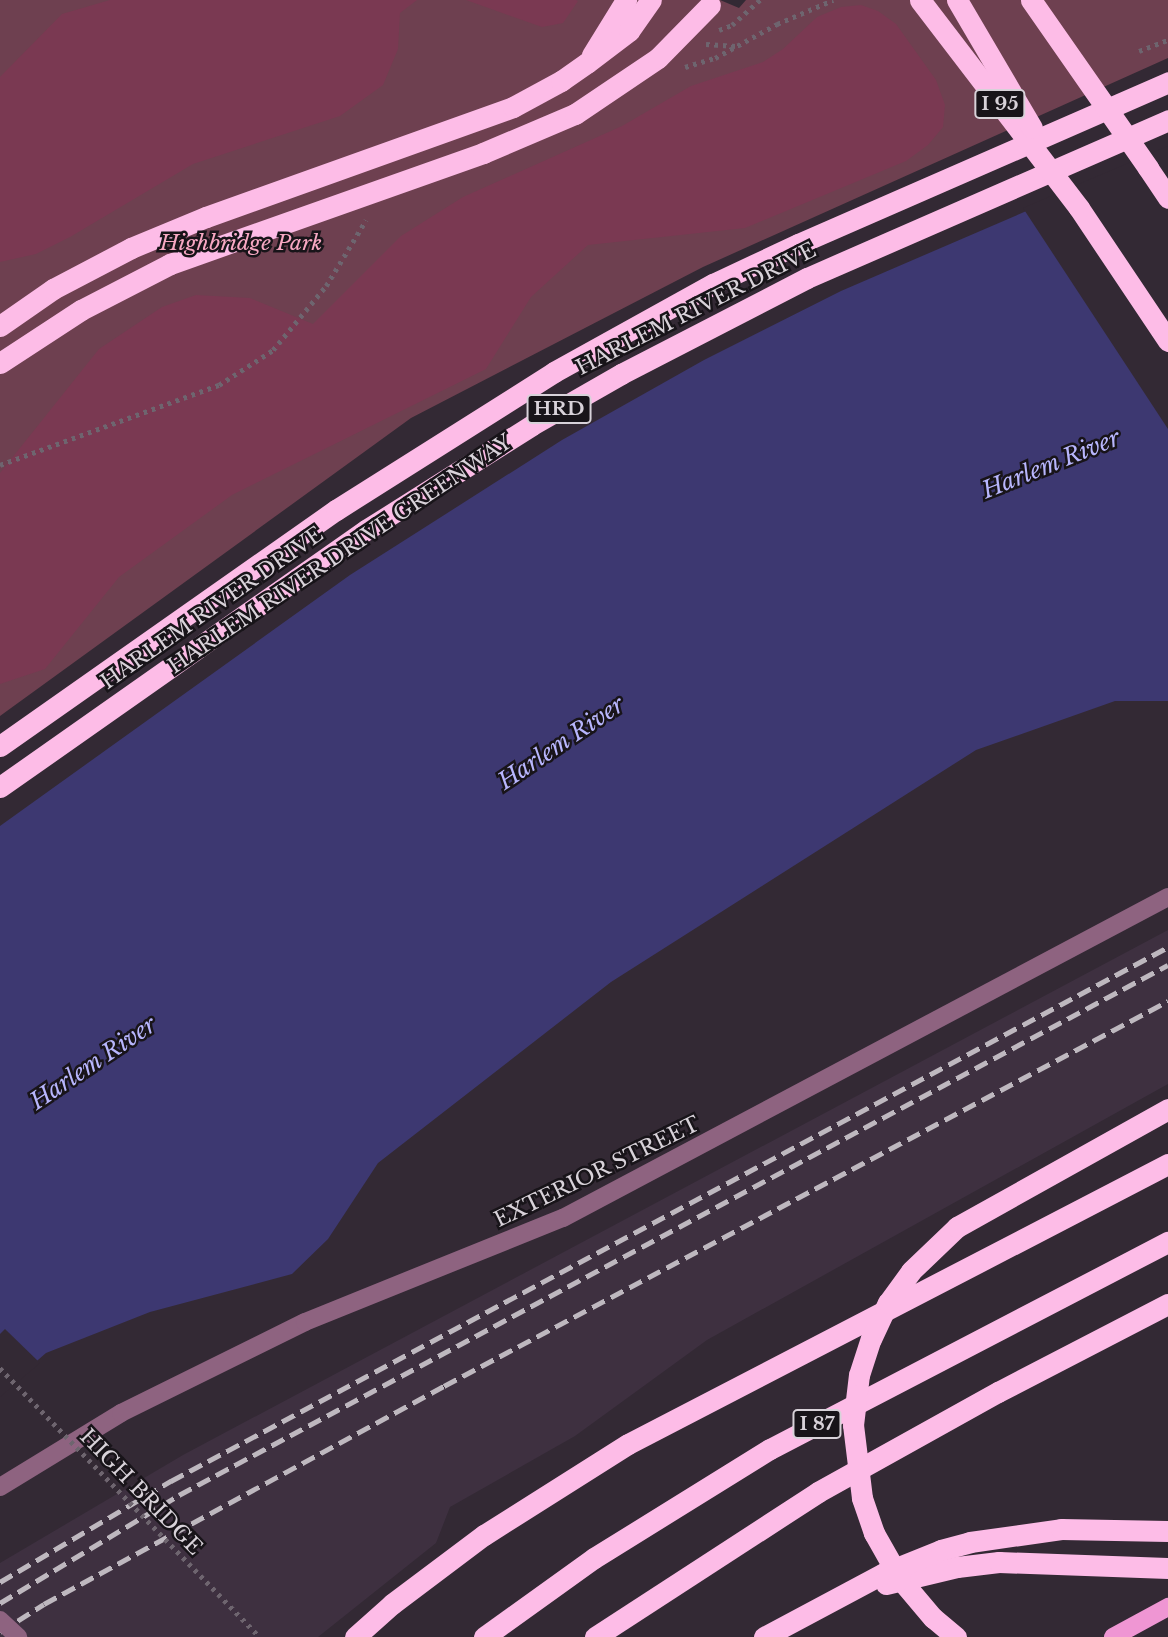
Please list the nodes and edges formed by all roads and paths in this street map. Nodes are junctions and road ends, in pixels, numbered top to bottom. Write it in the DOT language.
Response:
graph roads {
  1 [pos="626,0"];
  2 [pos="652,0"];
  3 [pos="833,0"];
  4 [pos="920,0"];
  5 [pos="957,0"];
  6 [pos="1031,0"];
  7 [pos="1044,0"];
  8 [pos="712,2"];
  9 [pos="1168,40"];
  10 [pos="1139,51"];
  11 [pos="587,63"];
  12 [pos="674,66"];
  13 [pos="1168,82"];
  14 [pos="1168,120"];
  15 [pos="1148,168"];
  16 [pos="1168,198"];
  17 [pos="1079,208"];
  18 [pos="370,214"];
  19 [pos="0,326"];
  20 [pos="1168,341"];
  21 [pos="0,363"];
  22 [pos="0,465"];
  23 [pos="0,746"];
  24 [pos="0,787"];
  25 [pos="1168,897"];
  26 [pos="1168,1109"];
  27 [pos="1168,1164"];
  28 [pos="1168,1242"];
  29 [pos="1168,1304"];
  30 [pos="0,1368"];
  31 [pos="0,1487"];
  32 [pos="1168,1531"];
  33 [pos="1164,1568"];
  34 [pos="1168,1607"];
  35 [pos="811,1611"];
  36 [pos="0,1620"];
  37 [pos="18,1637"];
  38 [pos="260,1637"];
  39 [pos="355,1637"];
  40 [pos="484,1637"];
  41 [pos="595,1637"];
  42 [pos="764,1637"];
  43 [pos="956,1637"];
  44 [pos="1114,1637"];
  1 -- 11 [label="highway, bridge"];
  2 -- 11 [label="highway, bridge"];
  3 -- 12 [label="path"];
  4 -- 17 [label="highway, I 95, bridge"];
  5 -- 17 [label="highway, I 95, bridge"];
  6 -- 15 [label="highway, bridge"];
  7 -- 15 [label="highway, bridge"];
  8 -- 21 [label="highway, bridge"];
  9 -- 10 [label="path"];
  11 -- 19 [label="highway"];
  13 -- 23 [label="highway, HARLEM RIVER DRIVE / HRD"];
  14 -- 24 [label="highway, HARLEM RIVER DRIVE / HRD"];
  15 -- 16 [label="highway"];
  17 -- 20 [label="highway, I 95"];
  18 -- 22 [label="path"];
  25 -- 31 [label="street, EXTERIOR STREET"];
  26 -- 43 [label="highway, bridge"];
  27 -- 39 [label="highway"];
  28 -- 40 [label="highway, I 87"];
  29 -- 41 [label="highway"];
  30 -- 38 [label="path, HIGH BRIDGE, bridge"];
  32 -- 35 [label="highway"];
  33 -- 35 [label="highway"];
  34 -- 44 [label="main road"];
  35 -- 42 [label="highway"];
  36 -- 37 [label="street, bridge"];
}
